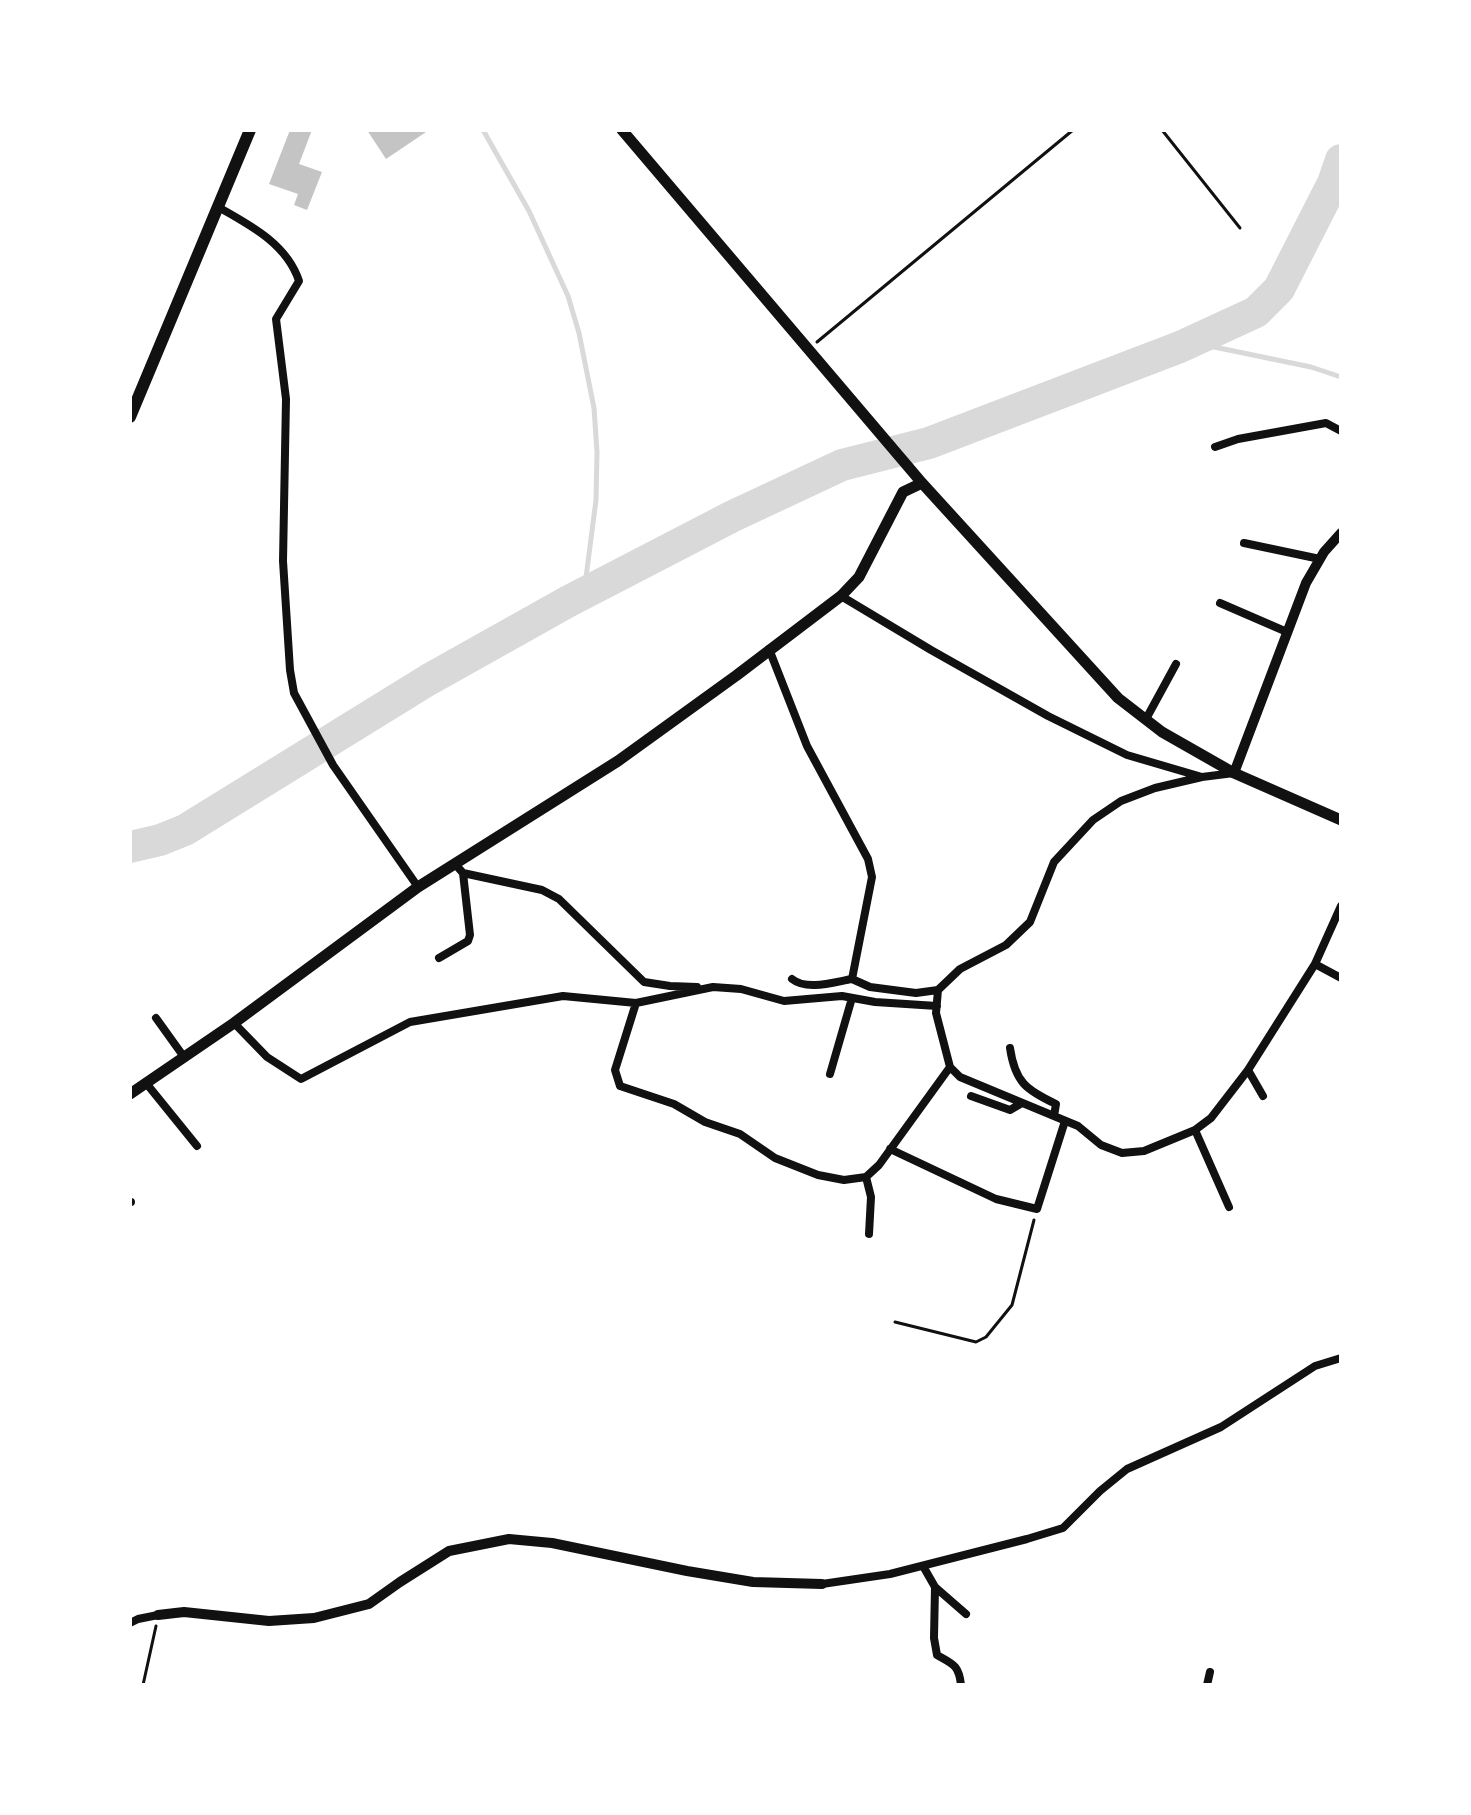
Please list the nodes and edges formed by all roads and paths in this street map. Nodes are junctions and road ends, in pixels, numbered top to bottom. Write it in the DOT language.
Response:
graph roads {
  1 [pos="250,130"];
  2 [pos="622,130"];
  3 [pos="1073,130"];
  4 [pos="1162,130"];
  5 [pos="218,207"];
  6 [pos="1240,228"];
  7 [pos="809,349"];
  8 [pos="130,417"];
  9 [pos="1341,431"];
  10 [pos="1215,447"];
  11 [pos="922,483"];
  12 [pos="1341,533"];
  13 [pos="1244,543"];
  14 [pos="1320,559"];
  15 [pos="841,596"];
  16 [pos="1220,603"];
  17 [pos="1287,632"];
  18 [pos="769,649"];
  19 [pos="1176,664"];
  20 [pos="1146,719"];
  21 [pos="1234,773"];
  22 [pos="1202,777"];
  23 [pos="1341,820"];
  24 [pos="459,868"];
  25 [pos="418,887"];
  26 [pos="1341,906"];
  27 [pos="439,958"];
  28 [pos="1315,964"];
  29 [pos="1341,978"];
  30 [pos="792,979"];
  31 [pos="852,979"];
  32 [pos="713,987"];
  33 [pos="938,990"];
  34 [pos="852,998"];
  35 [pos="636,1003"];
  36 [pos="937,1006"];
  37 [pos="156,1018"];
  38 [pos="234,1023"];
  39 [pos="1010,1048"];
  40 [pos="184,1057"];
  41 [pos="950,1067"];
  42 [pos="1248,1070"];
  43 [pos="830,1074"];
  44 [pos="146,1083"];
  45 [pos="130,1094"];
  46 [pos="971,1096"];
  47 [pos="1263,1096"];
  48 [pos="1022,1103"];
  49 [pos="1054,1116"];
  50 [pos="1065,1121"];
  51 [pos="1195,1130"];
  52 [pos="197,1146"];
  53 [pos="890,1149"];
  54 [pos="866,1177"];
  55 [pos="1229,1207"];
  56 [pos="1037,1209"];
  57 [pos="869,1234"];
  58 [pos="895,1322"];
  59 [pos="1341,1358"];
  60 [pos="923,1566"];
  61 [pos="822,1584"];
  62 [pos="935,1587"];
  63 [pos="966,1614"];
  64 [pos="158,1615"];
  65 [pos="130,1623"];
  66 [pos="1210,1672"];
  67 [pos="143,1685"];
  68 [pos="961,1685"];
  69 [pos="1207,1685"];
  1 -- 5 [label="main road"];
  2 -- 7 [label="main road"];
  3 -- 7 [label="path"];
  4 -- 6 [label="path"];
  5 -- 8 [label="main road"];
  5 -- 25 [label="street"];
  7 -- 11 [label="main road"];
  9 -- 10 [label="street"];
  11 -- 15 [label="main road"];
  11 -- 20 [label="main road"];
  12 -- 14 [label="street"];
  13 -- 14 [label="street"];
  14 -- 17 [label="street"];
  15 -- 18 [label="main road"];
  15 -- 22 [label="street"];
  16 -- 17 [label="street"];
  17 -- 21 [label="street"];
  18 -- 24 [label="main road"];
  18 -- 31 [label="street"];
  19 -- 20 [label="street"];
  20 -- 21 [label="main road"];
  21 -- 22 [label="street"];
  21 -- 23 [label="main road"];
  22 -- 33 [label="street"];
  24 -- 25 [label="main road"];
  24 -- 27 [label="street"];
  24 -- 32 [label="street"];
  25 -- 38 [label="main road"];
  26 -- 28 [label="street"];
  28 -- 29 [label="street"];
  28 -- 42 [label="street"];
  30 -- 31 [label="street"];
  31 -- 33 [label="street"];
  32 -- 34 [label="street"];
  32 -- 35 [label="street"];
  33 -- 36 [label="street"];
  34 -- 36 [label="street"];
  34 -- 43 [label="street"];
  35 -- 38 [label="street"];
  35 -- 54 [label="street"];
  36 -- 41 [label="street"];
  37 -- 40 [label="street"];
  38 -- 40 [label="main road"];
  39 -- 49 [label="street"];
  40 -- 44 [label="main road"];
  41 -- 48 [label="street"];
  41 -- 53 [label="street"];
  42 -- 47 [label="street"];
  42 -- 51 [label="street"];
  44 -- 45 [label="main road"];
  44 -- 52 [label="street"];
  46 -- 48 [label="street"];
  48 -- 49 [label="street"];
  49 -- 50 [label="street"];
  50 -- 51 [label="street"];
  50 -- 56 [label="street"];
  51 -- 55 [label="street"];
  53 -- 54 [label="street"];
  53 -- 56 [label="street"];
  54 -- 57 [label="street"];
  56 -- 58 [label="path"];
  59 -- 60 [label="street"];
  60 -- 61 [label="street"];
  60 -- 62 [label="street"];
  61 -- 64 [label="street"];
  62 -- 63 [label="street"];
  62 -- 68 [label="street"];
  64 -- 65 [label="street"];
  64 -- 67 [label="path"];
  66 -- 69 [label="street"];
}
